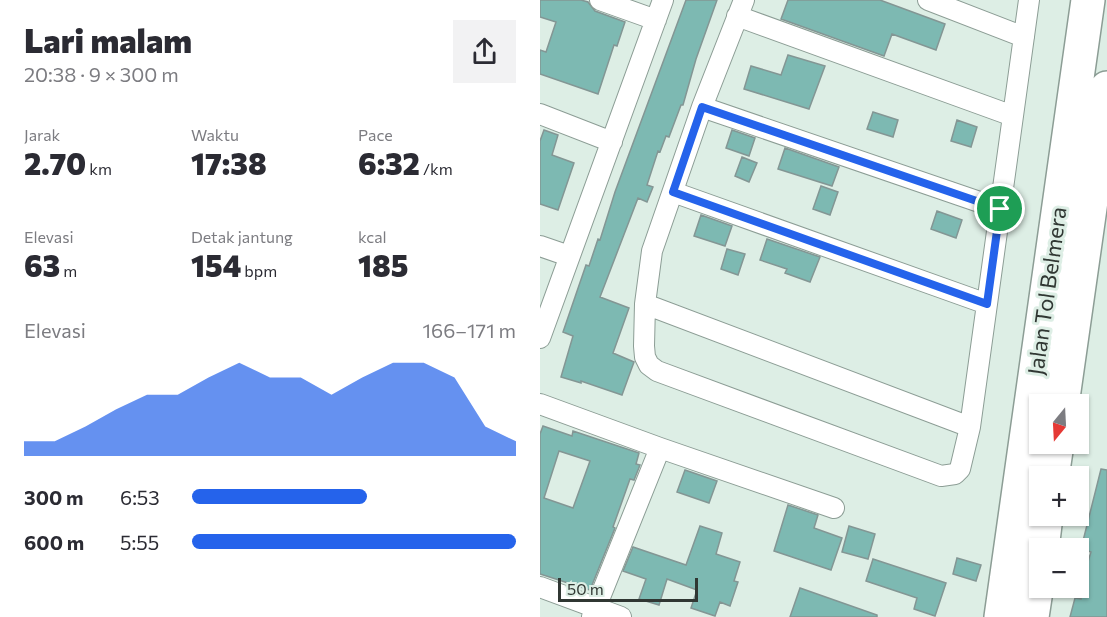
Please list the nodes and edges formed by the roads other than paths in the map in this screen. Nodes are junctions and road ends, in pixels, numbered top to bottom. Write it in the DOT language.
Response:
graph roads {
  1 [pos="600,0"];
  2 [pos="663,0"];
  3 [pos="928,0"];
  4 [pos="1029,0"];
  5 [pos="1088,0"];
  6 [pos="740,8"];
  7 [pos="656,20"];
  8 [pos="1024,37"];
  9 [pos="1107,88"];
  10 [pos="702,107"];
  11 [pos="540,114"];
  12 [pos="1013,116"];
  13 [pos="612,142"];
  14 [pos="673,192"];
  15 [pos="1000,209"];
  16 [pos="540,246"];
  17 [pos="569,256"];
  18 [pos="645,304"];
  19 [pos="987,304"];
  20 [pos="540,338"];
  21 [pos="1064,394"];
  22 [pos="540,404"];
  23 [pos="970,428"];
  24 [pos="660,448"];
  25 [pos="834,508"];
  26 [pos="540,587"];
  27 [pos="1035,598"];
  28 [pos="594,612"];
  29 [pos="621,617"];
  30 [pos="1001,617"];
  31 [pos="1032,617"];
  1 -- 7 [label="street"];
  2 -- 7 [label="street"];
  3 -- 8 [label="street"];
  4 -- 8 [label="street"];
  5 -- 30 [label="highway, Jalan Tol Belmera"];
  6 -- 10 [label="street"];
  6 -- 12 [label="street"];
  7 -- 13 [label="street"];
  8 -- 12 [label="street"];
  9 -- 21 [label="highway, Jalan Tol Belmera"];
  10 -- 14 [label="street"];
  10 -- 15 [label="street"];
  11 -- 13 [label="street"];
  12 -- 15 [label="street"];
  13 -- 17 [label="street"];
  14 -- 18 [label="street"];
  14 -- 19 [label="street"];
  15 -- 19 [label="street"];
  16 -- 17 [label="street"];
  17 -- 20 [label="street"];
  18 -- 23 [label="street"];
  18 -- 23 [label="street"];
  19 -- 23 [label="street"];
  22 -- 24 [label="street"];
  24 -- 25 [label="street"];
  24 -- 28 [label="street"];
  26 -- 28 [label="street"];
  27 -- 31 [label="highway"];
  28 -- 29 [label="street"];
}
